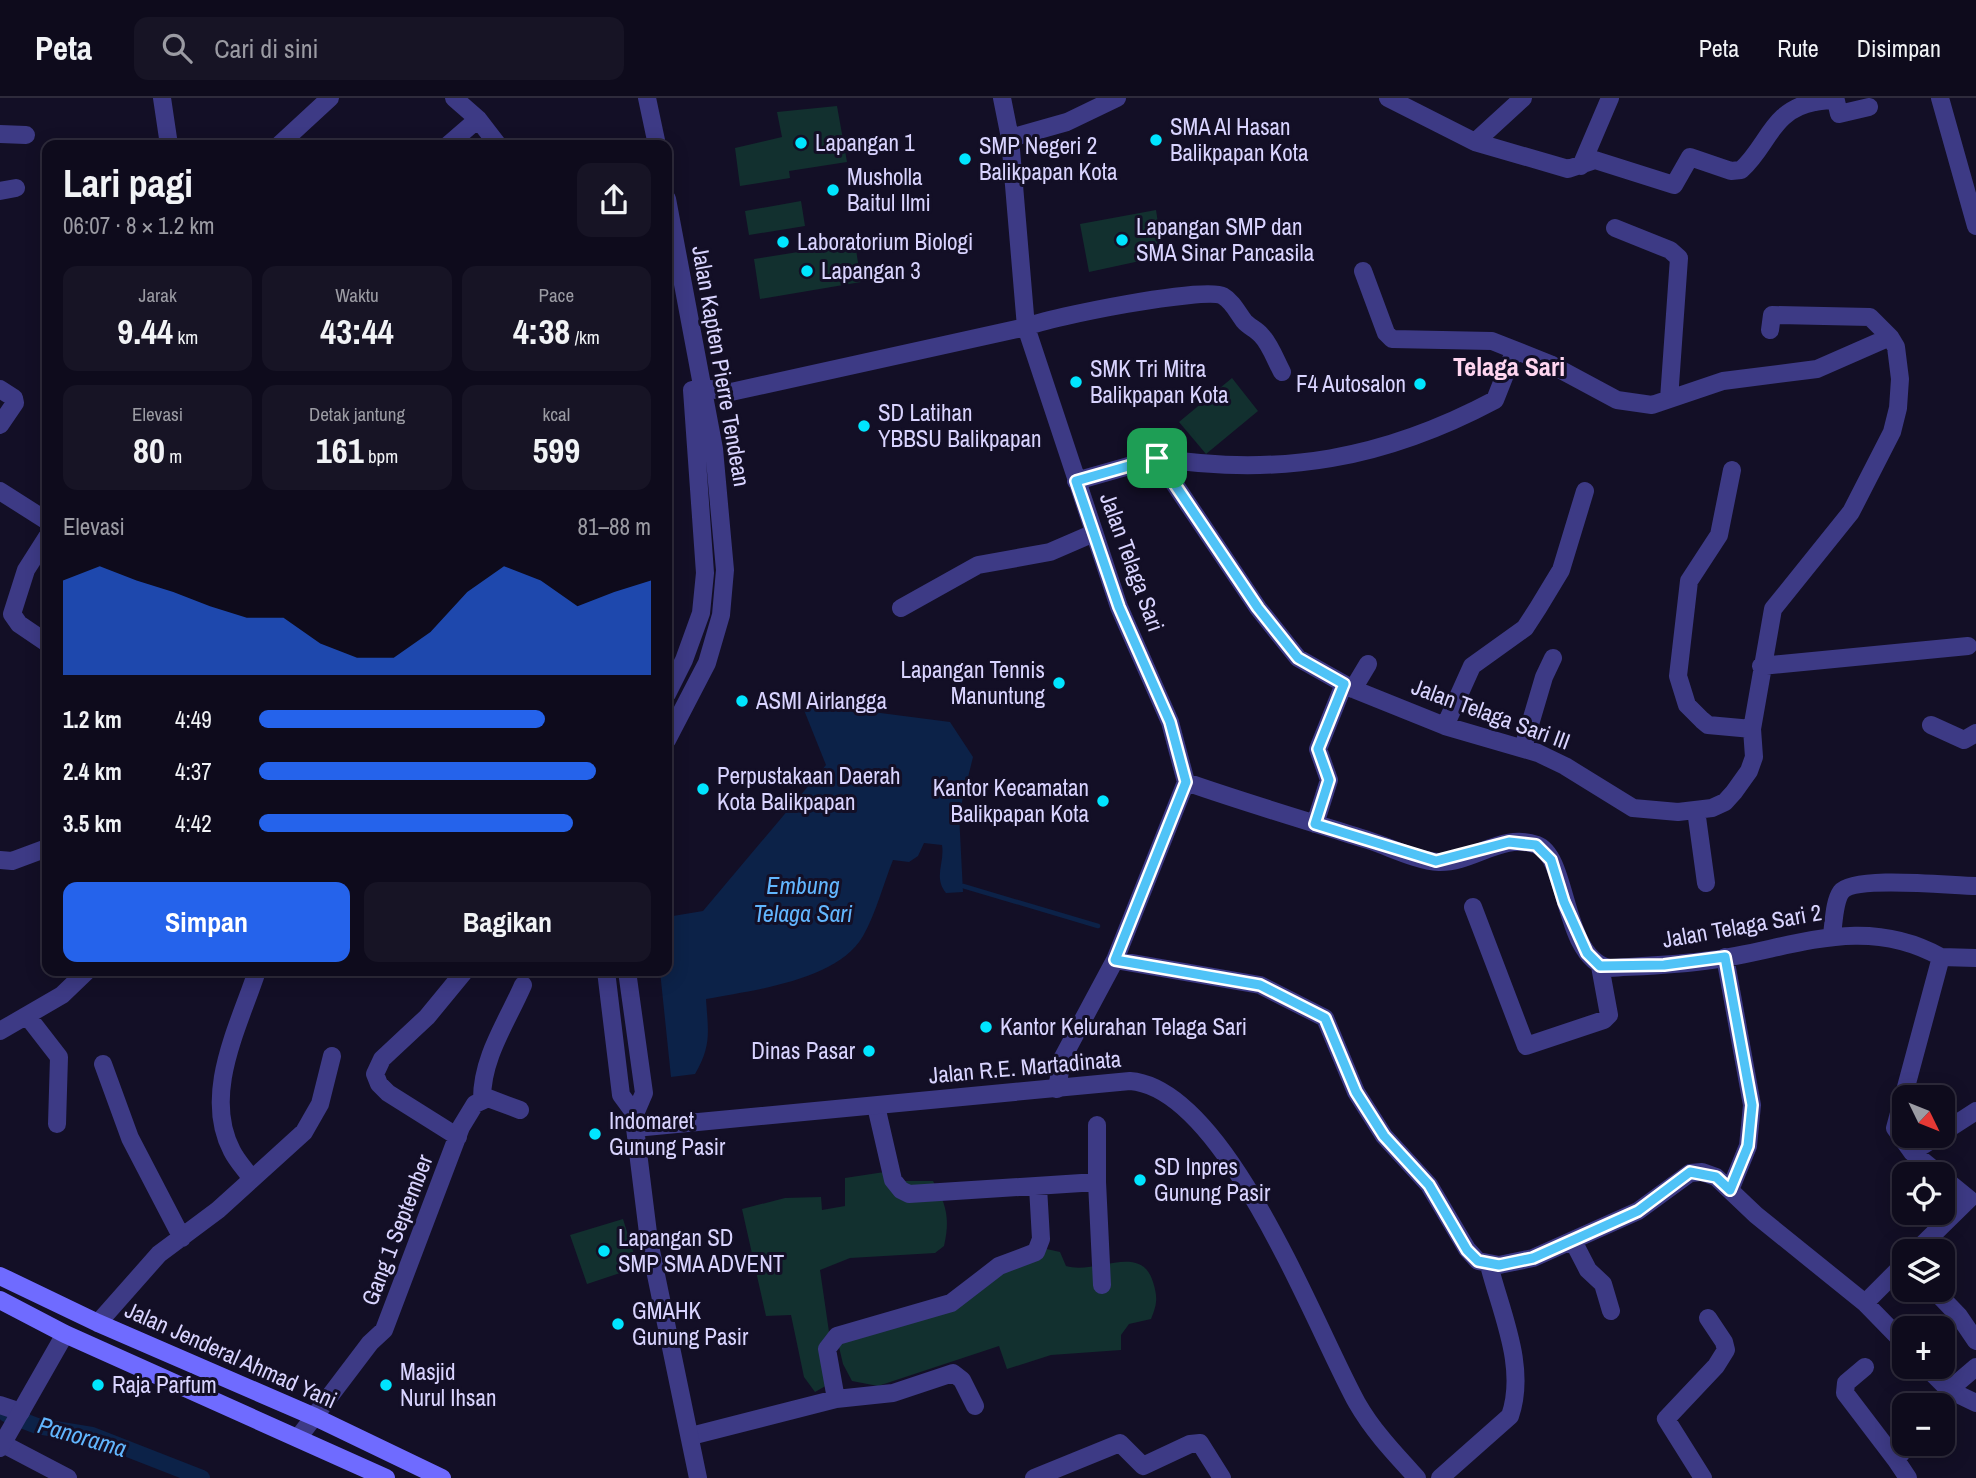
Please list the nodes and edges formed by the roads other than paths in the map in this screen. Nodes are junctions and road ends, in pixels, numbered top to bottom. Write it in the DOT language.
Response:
graph roads {
  1 [pos="162,98"];
  2 [pos="330,98"];
  3 [pos="454,98"];
  4 [pos="640,98"];
  5 [pos="647,98"];
  6 [pos="1002,98"];
  7 [pos="1117,98"];
  8 [pos="1388,98"];
  9 [pos="1523,98"];
  10 [pos="1610,98"];
  11 [pos="1940,98"];
  12 [pos="1869,107"];
  13 [pos="478,119"];
  14 [pos="0,134"];
  15 [pos="26,135"];
  16 [pos="1010,138"];
  17 [pos="168,140"];
  18 [pos="284,140"];
  19 [pos="454,140"];
  20 [pos="494,140"];
  21 [pos="649,140"];
  22 [pos="656,140"];
  23 [pos="1475,142"];
  24 [pos="1581,166"];
  25 [pos="672,226"];
  26 [pos="1976,226"];
  27 [pos="1615,228"];
  28 [pos="672,270"];
  29 [pos="1363,271"];
  30 [pos="1026,327"];
  31 [pos="1770,330"];
  32 [pos="1890,337"];
  33 [pos="1514,352"];
  34 [pos="1282,372"];
  35 [pos="702,387"];
  36 [pos="0,389"];
  37 [pos="731,391"];
  38 [pos="1669,399"];
  39 [pos="706,411"];
  40 [pos="0,425"];
  41 [pos="1157,458"];
  42 [pos="1732,470"];
  43 [pos="1076,481"];
  44 [pos="0,491"];
  45 [pos="1585,491"];
  46 [pos="42,518"];
  47 [pos="1094,533"];
  48 [pos="42,545"];
  49 [pos="901,608"];
  50 [pos="6,622"];
  51 [pos="42,640"];
  52 [pos="1968,646"];
  53 [pos="1553,658"];
  54 [pos="1368,664"];
  55 [pos="1761,666"];
  56 [pos="672,684"];
  57 [pos="1348,686"];
  58 [pos="1931,725"];
  59 [pos="1446,726"];
  60 [pos="1752,729"];
  61 [pos="672,730"];
  62 [pos="1976,733"];
  63 [pos="1523,748"];
  64 [pos="1186,782"];
  65 [pos="1696,810"];
  66 [pos="1315,824"];
  67 [pos="42,850"];
  68 [pos="0,860"];
  69 [pos="1706,883"];
  70 [pos="1976,886"];
  71 [pos="1473,907"];
  72 [pos="1832,934"];
  73 [pos="1725,957"];
  74 [pos="1941,957"];
  75 [pos="1976,958"];
  76 [pos="1115,960"];
  77 [pos="1600,966"];
  78 [pos="83,976"];
  79 [pos="256,976"];
  80 [pos="461,976"];
  81 [pos="607,976"];
  82 [pos="628,976"];
  83 [pos="523,985"];
  84 [pos="27,1017"];
  85 [pos="0,1031"];
  86 [pos="332,1056"];
  87 [pos="103,1064"];
  88 [pos="1057,1089"];
  89 [pos="482,1099"];
  90 [pos="876,1106"];
  91 [pos="520,1110"];
  92 [pos="1976,1111"];
  93 [pos="635,1121"];
  94 [pos="57,1124"];
  95 [pos="1097,1125"];
  96 [pos="1955,1125"];
  97 [pos="458,1137"];
  98 [pos="1918,1148"];
  99 [pos="1912,1152"];
  100 [pos="1924,1162"];
  101 [pos="251,1178"];
  102 [pos="1097,1182"];
  103 [pos="1955,1185"];
  104 [pos="1038,1187"];
  105 [pos="1730,1190"];
  106 [pos="1972,1195"];
  107 [pos="182,1238"];
  108 [pos="1928,1239"];
  109 [pos="1573,1241"];
  110 [pos="1489,1265"];
  111 [pos="0,1276"];
  112 [pos="1892,1276"];
  113 [pos="1102,1285"];
  114 [pos="0,1300"];
  115 [pos="1946,1302"];
  116 [pos="1865,1303"];
  117 [pos="1611,1311"];
  118 [pos="1708,1318"];
  119 [pos="98,1323"];
  120 [pos="1892,1331"];
  121 [pos="65,1334"];
  122 [pos="1976,1341"];
  123 [pos="1864,1367"];
  124 [pos="1976,1367"];
  125 [pos="1938,1379"];
  126 [pos="1949,1390"];
  127 [pos="1947,1393"];
  128 [pos="836,1399"];
  129 [pos="1976,1403"];
  130 [pos="0,1405"];
  131 [pos="975,1406"];
  132 [pos="315,1417"];
  133 [pos="10,1431"];
  134 [pos="691,1436"];
  135 [pos="298,1438"];
  136 [pos="1899,1456"];
  137 [pos="1896,1460"];
  138 [pos="68,1478"];
  139 [pos="386,1478"];
  140 [pos="442,1478"];
  141 [pos="698,1478"];
  142 [pos="1034,1478"];
  143 [pos="1222,1478"];
  144 [pos="1417,1478"];
  145 [pos="1440,1478"];
  146 [pos="1703,1478"];
  147 [pos="1908,1478"];
  1 -- 17 [label="street"];
  2 -- 18 [label="street"];
  3 -- 13 [label="street"];
  4 -- 21 [label="street"];
  5 -- 22 [label="street"];
  6 -- 16 [label="street, Jalan Telaga Sari"];
  7 -- 16 [label="street"];
  8 -- 23 [label="street"];
  9 -- 23 [label="street"];
  10 -- 24 [label="street"];
  11 -- 26 [label="street"];
  12 -- 24 [label="street"];
  13 -- 19 [label="street"];
  13 -- 20 [label="street"];
  14 -- 15 [label="street"];
  16 -- 30 [label="street, Jalan Telaga Sari"];
  23 -- 24 [label="street"];
  25 -- 35 [label="street, Jalan Kapten Pierre Tendean"];
  27 -- 38 [label="street"];
  28 -- 56 [label="street, Jalan Kapten Pierre Tendean"];
  29 -- 33 [label="street"];
  30 -- 34 [label="street"];
  30 -- 37 [label="street"];
  30 -- 43 [label="street, Jalan Telaga Sari"];
  31 -- 32 [label="street"];
  32 -- 38 [label="street"];
  32 -- 55 [label="street, Jalan Telaga Sari III"];
  33 -- 38 [label="street"];
  33 -- 41 [label="street"];
  35 -- 37 [label="street"];
  35 -- 39 [label="street, Jalan Kapten Pierre Tendean"];
  36 -- 40 [label="street"];
  37 -- 39 [label="street"];
  39 -- 61 [label="street, Jalan Kapten Pierre Tendean"];
  41 -- 43 [label="street"];
  41 -- 57 [label="street, Jalan Telaga Sari III"];
  42 -- 60 [label="street"];
  43 -- 47 [label="street, Jalan Telaga Sari"];
  44 -- 46 [label="street"];
  45 -- 59 [label="street"];
  47 -- 49 [label="street"];
  47 -- 64 [label="street, Jalan Telaga Sari"];
  48 -- 50 [label="street"];
  50 -- 51 [label="street"];
  52 -- 55 [label="street"];
  53 -- 63 [label="street"];
  54 -- 57 [label="street"];
  55 -- 60 [label="street, Jalan Telaga Sari III"];
  57 -- 59 [label="street, Jalan Telaga Sari III"];
  57 -- 66 [label="street"];
  58 -- 62 [label="street"];
  59 -- 63 [label="street, Jalan Telaga Sari III"];
  60 -- 65 [label="street, Jalan Telaga Sari III"];
  63 -- 65 [label="street, Jalan Telaga Sari III"];
  64 -- 66 [label="street"];
  64 -- 76 [label="street"];
  65 -- 69 [label="street"];
  66 -- 77 [label="street"];
  67 -- 68 [label="street"];
  70 -- 72 [label="street"];
  71 -- 77 [label="street"];
  72 -- 73 [label="street, Jalan Telaga Sari 2"];
  72 -- 74 [label="street, Jalan Telaga Sari 2"];
  73 -- 77 [label="street, Jalan Telaga Sari 2"];
  73 -- 105 [label="street"];
  74 -- 75 [label="street"];
  74 -- 99 [label="street"];
  76 -- 88 [label="street"];
  76 -- 110 [label="street"];
  78 -- 84 [label="street"];
  79 -- 101 [label="street"];
  80 -- 97 [label="street"];
  81 -- 93 [label="street"];
  82 -- 93 [label="street"];
  83 -- 89 [label="street"];
  84 -- 85 [label="street"];
  84 -- 94 [label="street"];
  86 -- 101 [label="street"];
  87 -- 107 [label="street"];
  88 -- 90 [label="street, Jalan R.E. Martadinata"];
  88 -- 144 [label="street, Jalan R.E. Martadinata"];
  89 -- 91 [label="street"];
  89 -- 97 [label="street, Gang 1 September"];
  90 -- 93 [label="street, Jalan R.E. Martadinata"];
  90 -- 104 [label="street"];
  92 -- 96 [label="street"];
  93 -- 134 [label="street"];
  95 -- 102 [label="street"];
  97 -- 132 [label="street, Gang 1 September"];
  98 -- 99 [label="street"];
  99 -- 100 [label="street"];
  101 -- 107 [label="street"];
  102 -- 104 [label="street"];
  102 -- 113 [label="street"];
  103 -- 106 [label="street"];
  104 -- 128 [label="street"];
  105 -- 109 [label="street"];
  105 -- 116 [label="street"];
  106 -- 108 [label="street"];
  107 -- 119 [label="street"];
  109 -- 110 [label="street"];
  109 -- 117 [label="street"];
  110 -- 145 [label="street"];
  111 -- 119 [label="main road, Jalan Jenderal Ahmad Yani"];
  112 -- 116 [label="street"];
  114 -- 121 [label="main road"];
  115 -- 122 [label="street"];
  116 -- 120 [label="street"];
  118 -- 146 [label="street"];
  119 -- 132 [label="main road, Jalan Jenderal Ahmad Yani"];
  121 -- 133 [label="street"];
  121 -- 135 [label="main road"];
  123 -- 137 [label="street"];
  124 -- 126 [label="street"];
  125 -- 126 [label="street"];
  126 -- 127 [label="street"];
  126 -- 129 [label="street"];
  128 -- 131 [label="street"];
  128 -- 134 [label="street"];
  130 -- 133 [label="street"];
  132 -- 135 [label="street, Gang 1 September"];
  132 -- 140 [label="main road, Jalan Jenderal Ahmad Yani"];
  133 -- 138 [label="street"];
  134 -- 141 [label="street"];
  135 -- 139 [label="main road"];
  136 -- 137 [label="street"];
  137 -- 147 [label="street"];
  142 -- 143 [label="street"];
}
